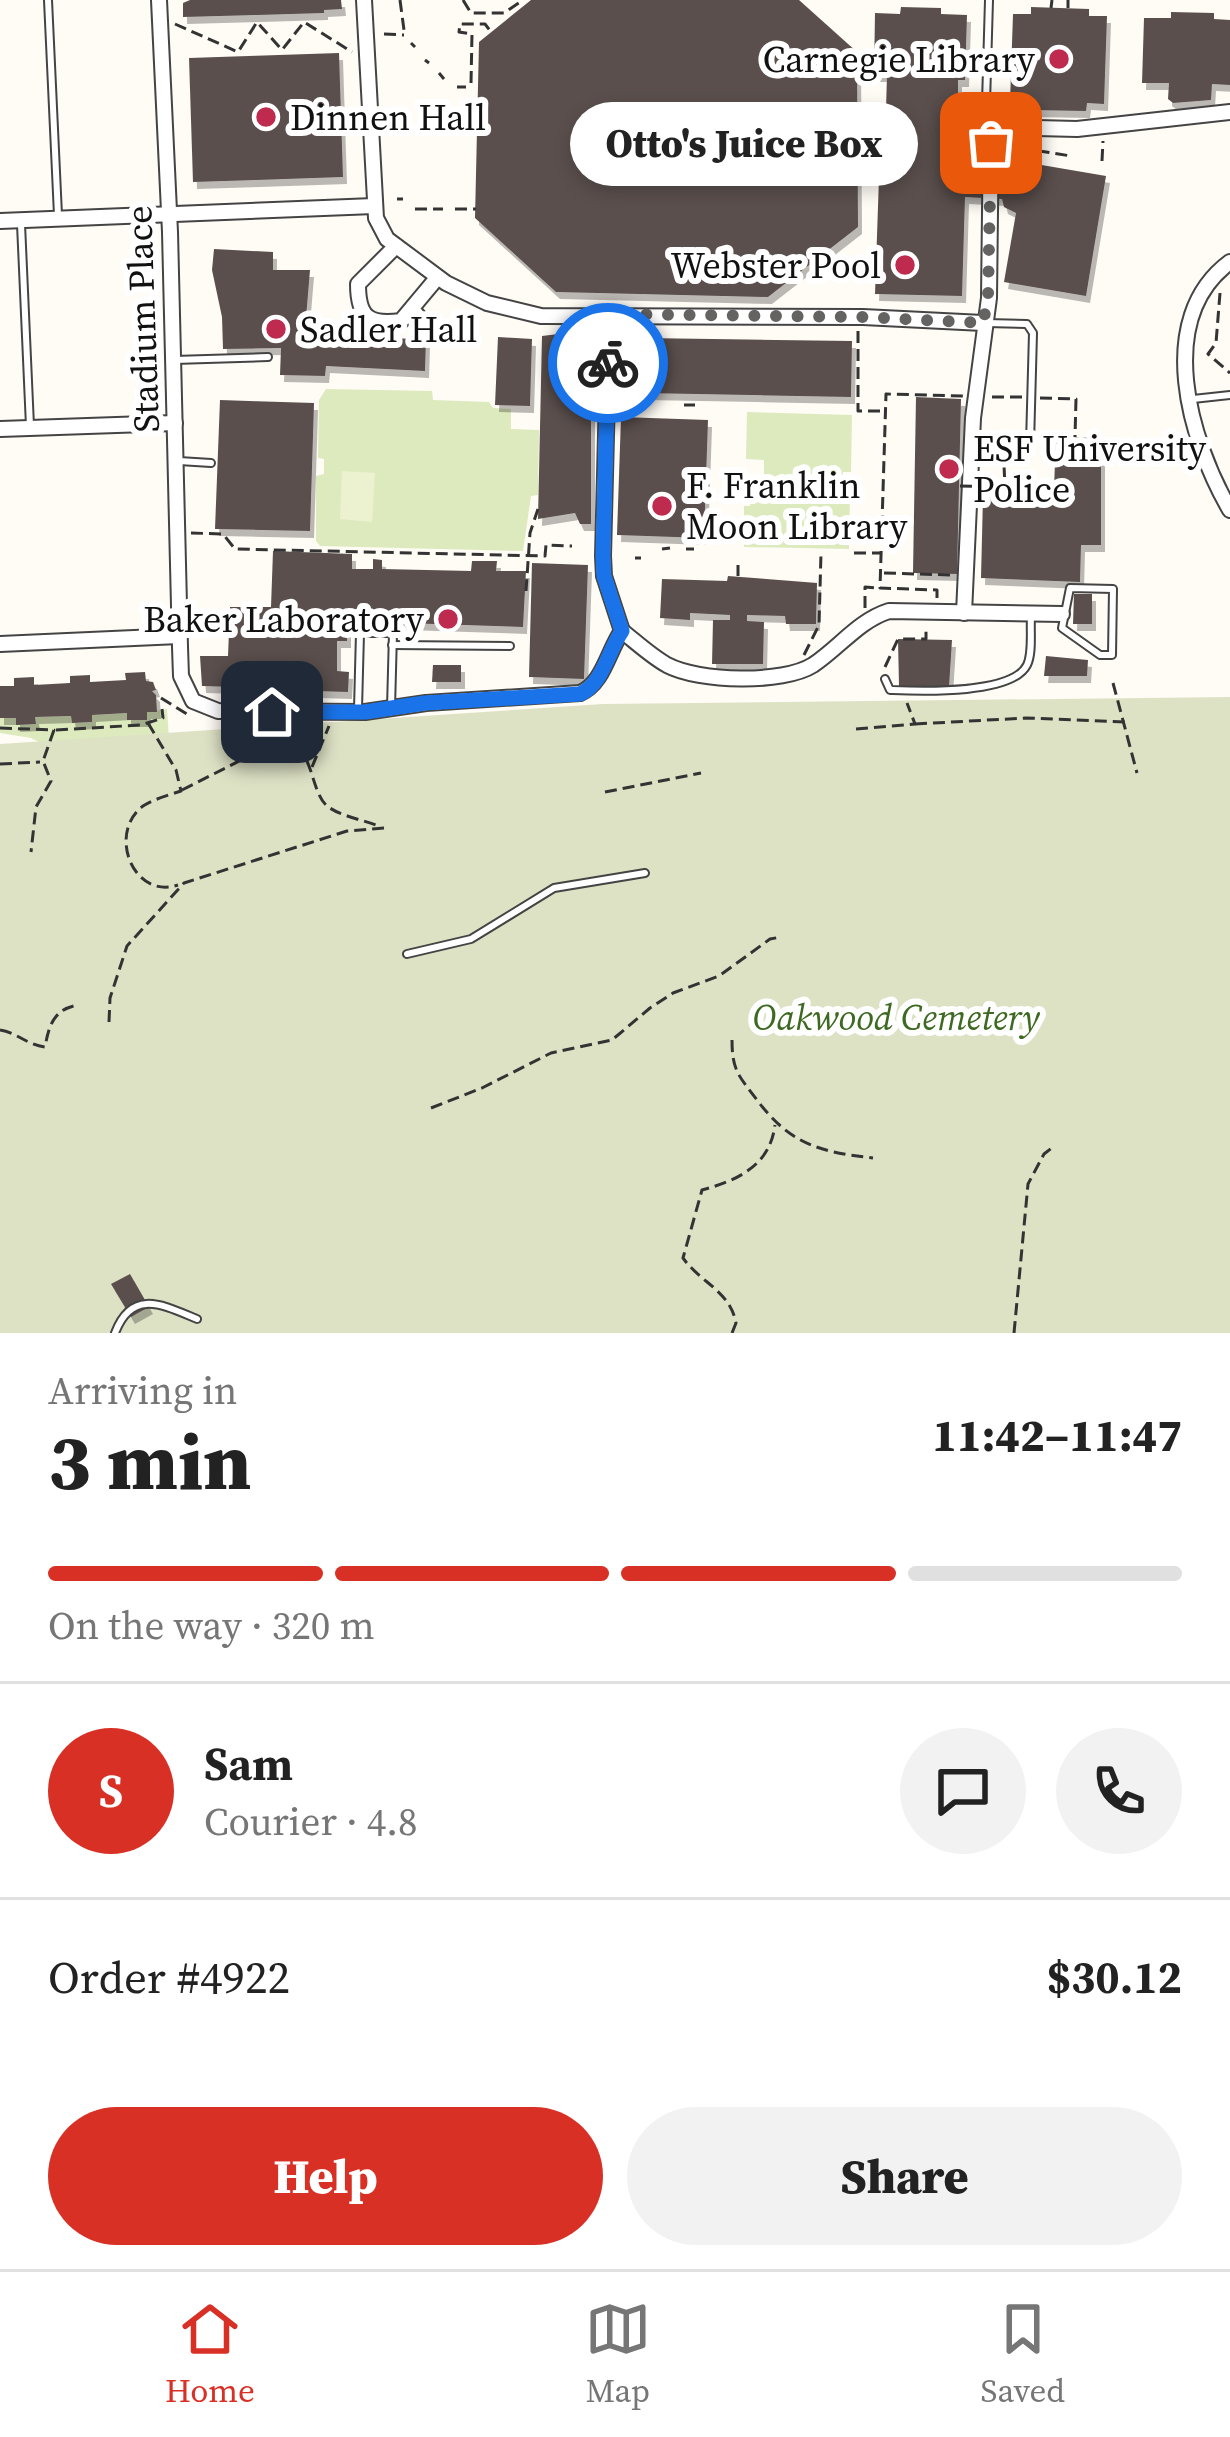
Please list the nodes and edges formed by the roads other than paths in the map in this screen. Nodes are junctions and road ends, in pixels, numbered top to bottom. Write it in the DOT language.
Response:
graph roads {
  1 [pos="48,0"];
  2 [pos="159,0"];
  3 [pos="364,0"];
  4 [pos="989,0"];
  5 [pos="1230,112"];
  6 [pos="992,127"];
  7 [pos="374,206"];
  8 [pos="169,214"];
  9 [pos="58,219"];
  10 [pos="20,220"];
  11 [pos="0,221"];
  12 [pos="396,246"];
  13 [pos="1230,262"];
  14 [pos="437,278"];
  15 [pos="414,306"];
  16 [pos="609,314"];
  17 [pos="983,323"];
  18 [pos="438,332"];
  19 [pos="268,357"];
  20 [pos="174,359"];
  21 [pos="1230,395"];
  22 [pos="1190,400"];
  23 [pos="176,423"];
  24 [pos="30,428"];
  25 [pos="0,430"];
  26 [pos="972,452"];
  27 [pos="176,461"];
  28 [pos="211,463"];
  29 [pos="1225,489"];
  30 [pos="1230,510"];
  31 [pos="964,613"];
  32 [pos="1031,614"];
  33 [pos="1062,614"];
  34 [pos="622,631"];
  35 [pos="179,636"];
  36 [pos="0,644"];
  37 [pos="392,645"];
  38 [pos="510,646"];
  39 [pos="884,679"];
  40 [pos="391,708"];
  41 [pos="358,712"];
  42 [pos="645,873"];
  43 [pos="407,954"];
  44 [pos="197,1318"];
  45 [pos="115,1333"];
  1 -- 9 [label="lane"];
  2 -- 8 [label="street, Stadium Place"];
  3 -- 7 [label="street"];
  4 -- 6 [label="lane"];
  5 -- 6 [label="street"];
  6 -- 17 [label="street"];
  7 -- 8 [label="street"];
  7 -- 12 [label="street"];
  8 -- 9 [label="street"];
  8 -- 20 [label="street, Stadium Place"];
  9 -- 10 [label="street"];
  10 -- 11 [label="street"];
  10 -- 24 [label="lane"];
  12 -- 14 [label="street"];
  12 -- 15 [label="street"];
  13 -- 22 [label="street"];
  14 -- 15 [label="street"];
  14 -- 16 [label="street"];
  15 -- 18 [label="lane"];
  16 -- 17 [label="street"];
  16 -- 34 [label="street"];
  17 -- 26 [label="street"];
  17 -- 26 [label="lane"];
  19 -- 20 [label="lane"];
  20 -- 23 [label="street, Stadium Place"];
  21 -- 22 [label="lane"];
  22 -- 29 [label="street"];
  23 -- 24 [label="street"];
  23 -- 27 [label="street, Stadium Place"];
  24 -- 25 [label="street"];
  26 -- 31 [label="street"];
  27 -- 28 [label="lane"];
  27 -- 35 [label="street, Stadium Place"];
  29 -- 30 [label="street"];
  31 -- 32 [label="street"];
  31 -- 34 [label="street"];
  32 -- 33 [label="street"];
  32 -- 39 [label="lane"];
  33 -- 33 [label="lane"];
  34 -- 40 [label="street, Stadium Place"];
  35 -- 36 [label="street"];
  35 -- 41 [label="street, Stadium Place"];
  37 -- 38 [label="lane"];
  37 -- 40 [label="lane"];
  37 -- 41 [label="lane"];
  40 -- 41 [label="street, Stadium Place"];
  42 -- 43 [label="lane"];
  44 -- 45 [label="lane"];
}
